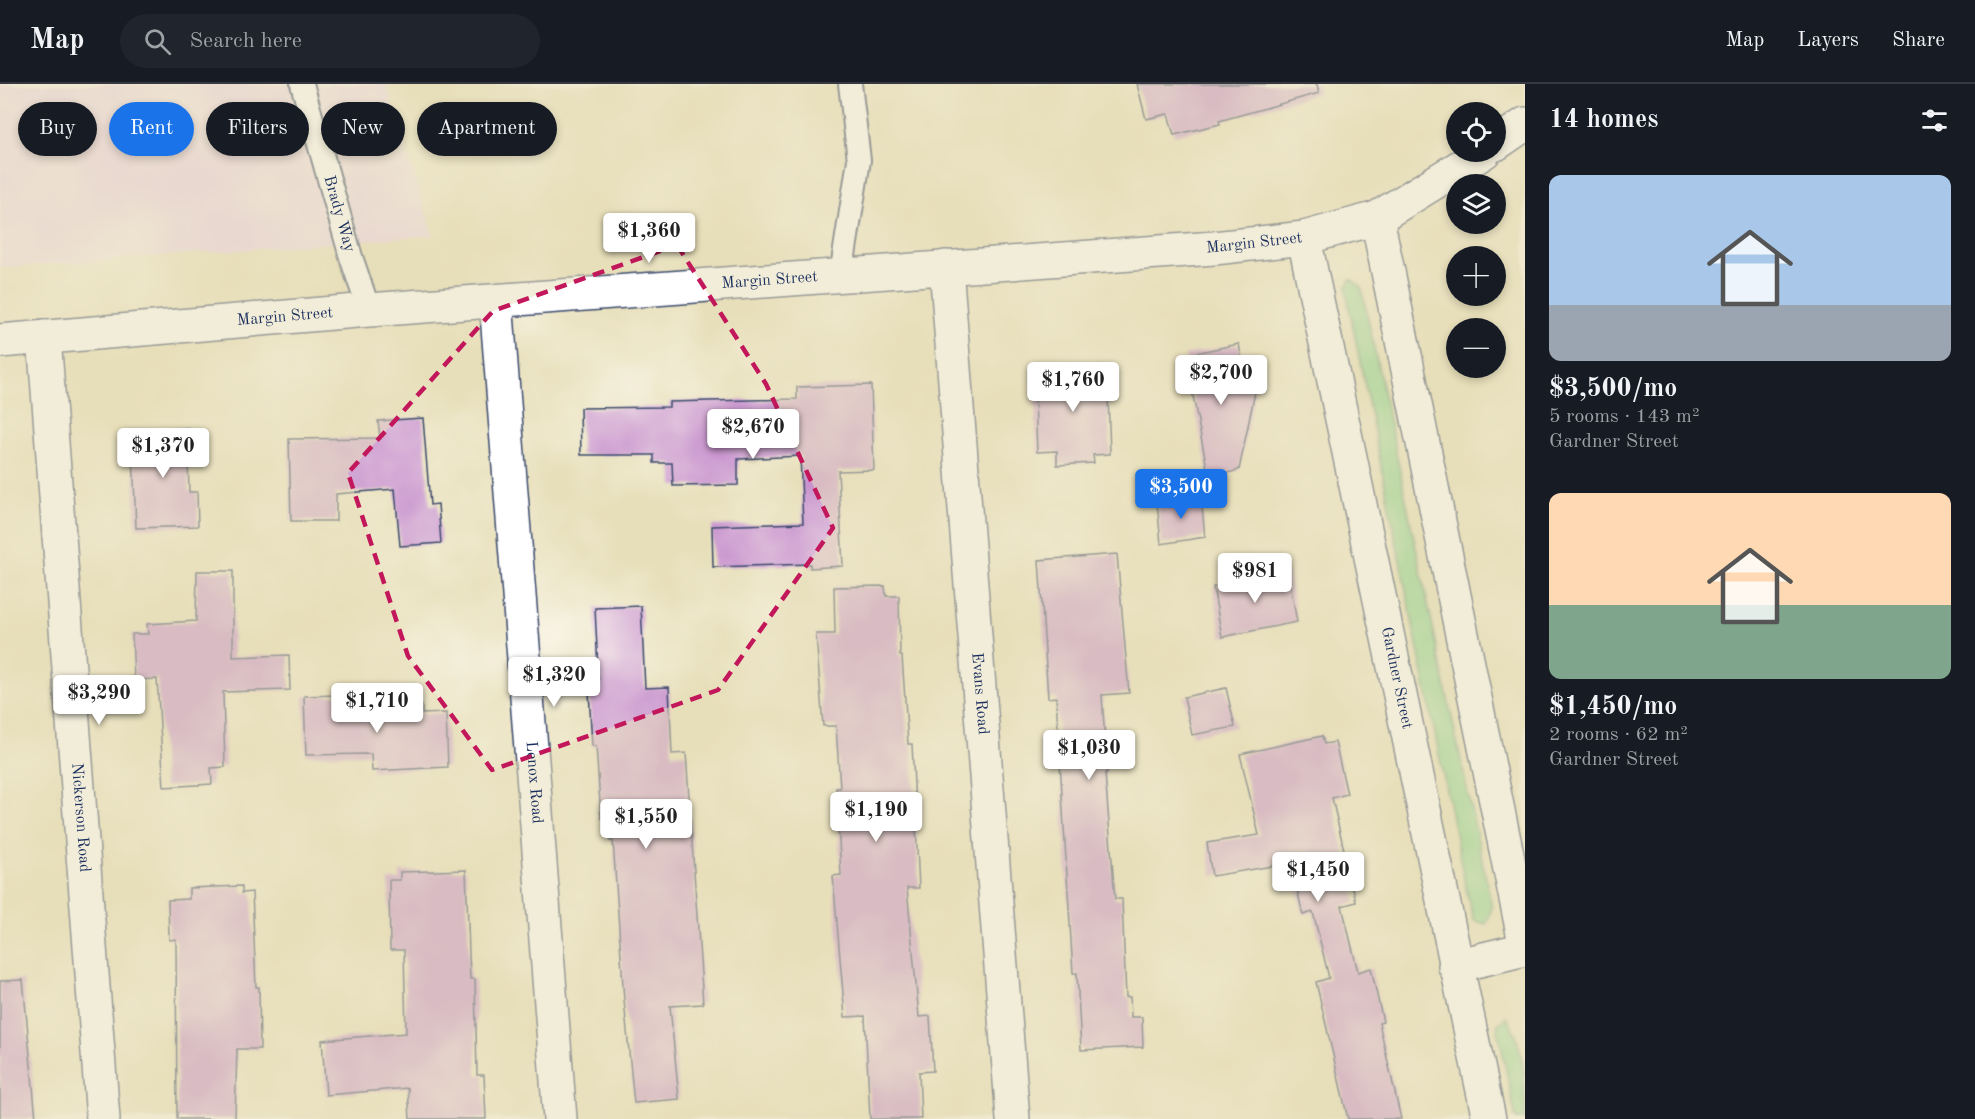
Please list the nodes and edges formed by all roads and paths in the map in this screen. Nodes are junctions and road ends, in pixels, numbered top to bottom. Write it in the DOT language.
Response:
graph roads {
  1 [pos="302,84"];
  2 [pos="850,84"];
  3 [pos="1525,124"];
  4 [pos="1506,137"];
  5 [pos="1468,162"];
  6 [pos="1377,218"];
  7 [pos="1304,238"];
  8 [pos="946,267"];
  9 [pos="841,275"];
  10 [pos="496,301"];
  11 [pos="369,310"];
  12 [pos="44,337"];
  13 [pos="0,341"];
  14 [pos="1525,943"];
  15 [pos="1525,949"];
  16 [pos="1455,966"];
  17 [pos="103,1119"];
  18 [pos="560,1119"];
  19 [pos="1013,1119"];
  20 [pos="1489,1119"];
  1 -- 11 [label="lane, Brady Way"];
  2 -- 9 [label="lane"];
  3 -- 4 [label="main road"];
  5 -- 6 [label="main road, Margin Street"];
  6 -- 7 [label="main road, Margin Street"];
  6 -- 14 [label="main road"];
  7 -- 8 [label="main road, Margin Street"];
  7 -- 16 [label="main road, Gardner Street"];
  8 -- 9 [label="main road, Margin Street"];
  8 -- 19 [label="main road, Evans Road"];
  9 -- 10 [label="main road, Margin Street"];
  10 -- 11 [label="main road, Margin Street"];
  10 -- 18 [label="main road, Lenox Road"];
  11 -- 12 [label="main road, Margin Street"];
  12 -- 13 [label="main road, Margin Street"];
  12 -- 17 [label="main road, Nickerson Road"];
  15 -- 16 [label="main road"];
  16 -- 20 [label="main road, Gardner Street"];
}
